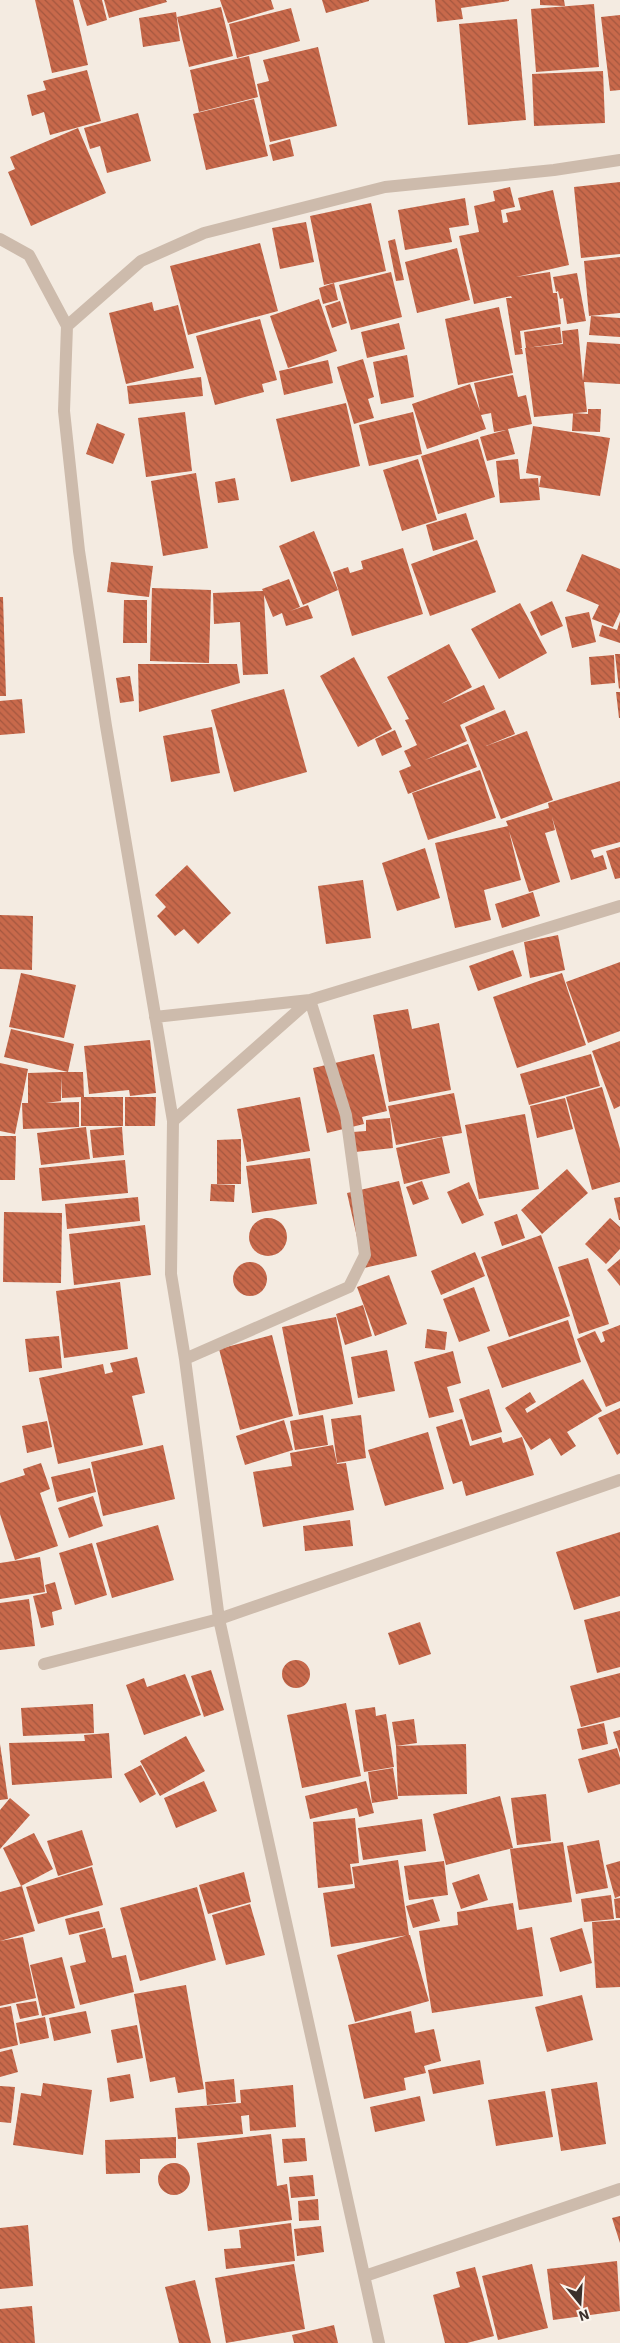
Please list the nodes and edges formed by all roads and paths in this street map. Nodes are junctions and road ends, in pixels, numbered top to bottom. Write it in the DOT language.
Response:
graph roads {
  1 [pos="620,160"];
  2 [pos="0,239"];
  3 [pos="67,326"];
  4 [pos="620,906"];
  5 [pos="310,1000"];
  6 [pos="155,1017"];
  7 [pos="173,1121"];
  8 [pos="185,1359"];
  9 [pos="620,1480"];
  10 [pos="219,1619"];
  11 [pos="44,1664"];
  12 [pos="620,2189"];
  13 [pos="365,2276"];
  14 [pos="379,2343"];
  1 -- 3 [label="street"];
  2 -- 3 [label="street"];
  3 -- 6 [label="street"];
  4 -- 5 [label="street"];
  5 -- 6 [label="street"];
  5 -- 7 [label="street"];
  5 -- 8 [label="street"];
  6 -- 7 [label="street"];
  7 -- 8 [label="street"];
  8 -- 10 [label="street"];
  9 -- 10 [label="street"];
  10 -- 11 [label="street"];
  10 -- 13 [label="street"];
  12 -- 13 [label="street"];
  13 -- 14 [label="street"];
}
